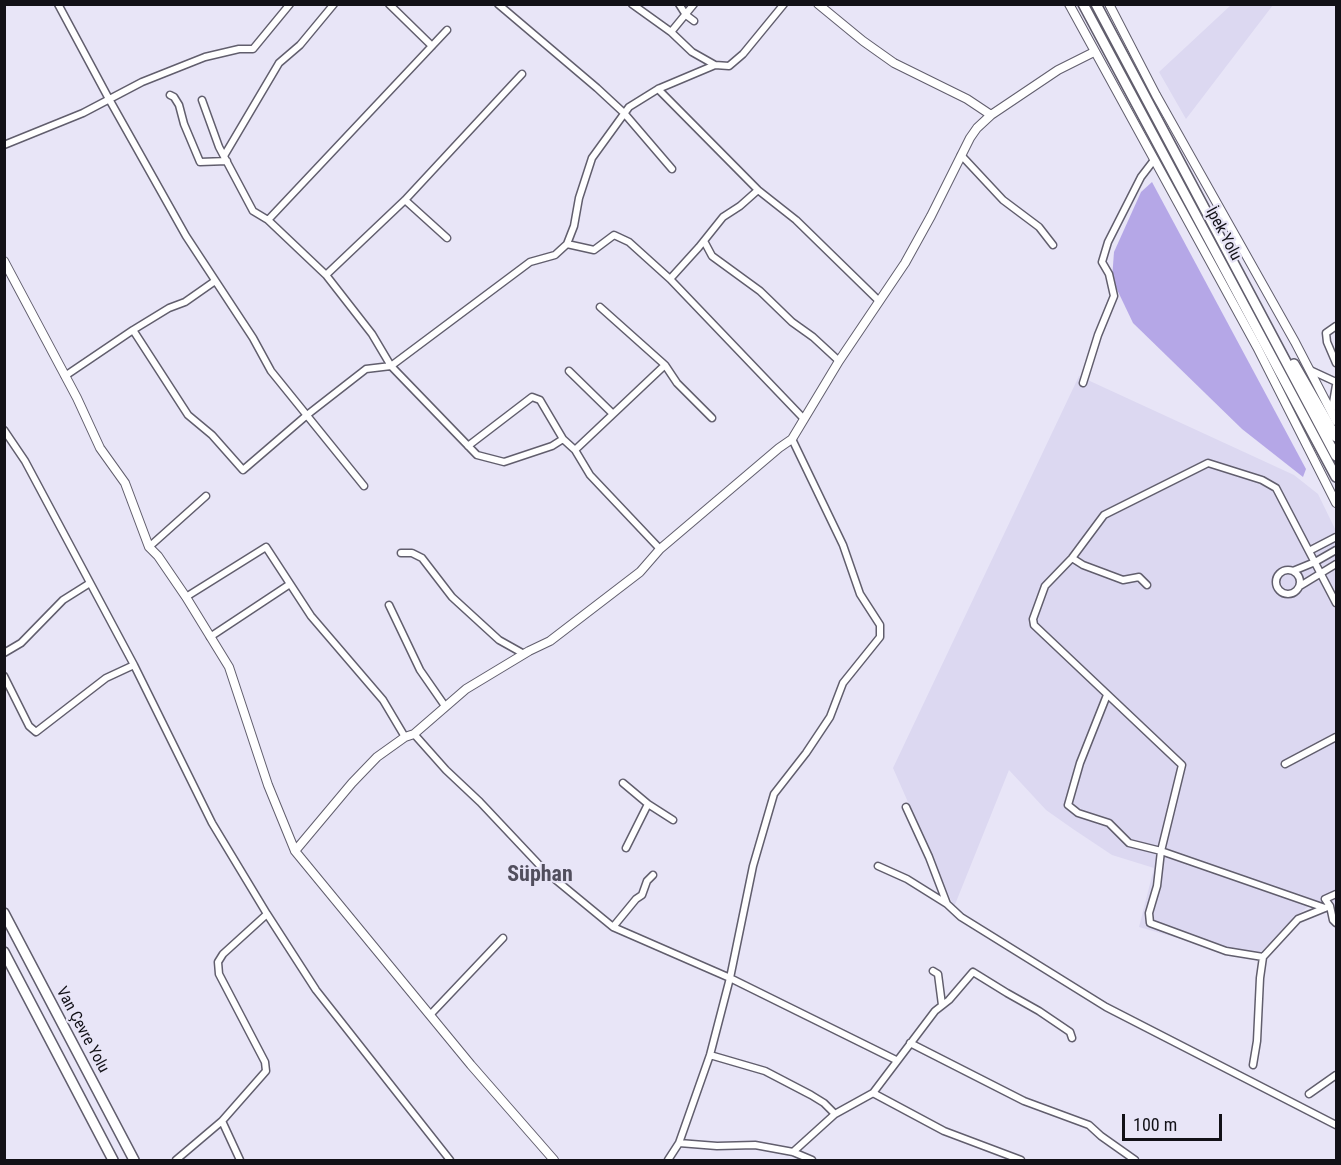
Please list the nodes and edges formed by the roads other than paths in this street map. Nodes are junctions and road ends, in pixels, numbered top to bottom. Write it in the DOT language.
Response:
graph roads {
  1 [pos="58,4"];
  2 [pos="290,4"];
  3 [pos="334,4"];
  4 [pos="389,4"];
  5 [pos="498,4"];
  6 [pos="632,4"];
  7 [pos="679,4"];
  8 [pos="694,4"];
  9 [pos="784,4"];
  10 [pos="819,4"];
  11 [pos="1069,4"];
  12 [pos="1083,4"];
  13 [pos="1096,4"];
  14 [pos="1109,4"];
  15 [pos="686,15"];
  16 [pos="694,21"];
  17 [pos="447,30"];
  18 [pos="671,32"];
  19 [pos="432,46"];
  20 [pos="1094,52"];
  21 [pos="715,65"];
  22 [pos="522,74"];
  23 [pos="658,89"];
  24 [pos="170,95"];
  25 [pos="109,99"];
  26 [pos="202,100"];
  27 [pos="624,113"];
  28 [pos="991,115"];
  29 [pos="4,145"];
  30 [pos="961,155"];
  31 [pos="226,158"];
  32 [pos="1154,160"];
  33 [pos="672,169"];
  34 [pos="1195,188"];
  35 [pos="758,190"];
  36 [pos="405,200"];
  37 [pos="268,220"];
  38 [pos="447,238"];
  39 [pos="704,241"];
  40 [pos="567,244"];
  41 [pos="1053,245"];
  42 [pos="4,261"];
  43 [pos="326,275"];
  44 [pos="670,279"];
  45 [pos="215,281"];
  46 [pos="879,301"];
  47 [pos="600,307"];
  48 [pos="1336,326"];
  49 [pos="133,330"];
  50 [pos="839,361"];
  51 [pos="1336,363"];
  52 [pos="665,365"];
  53 [pos="391,366"];
  54 [pos="1310,370"];
  55 [pos="569,371"];
  56 [pos="65,376"];
  57 [pos="1336,383"];
  58 [pos="1083,384"];
  59 [pos="1332,409"];
  60 [pos="614,414"];
  61 [pos="307,415"];
  62 [pos="712,418"];
  63 [pos="804,419"];
  64 [pos="1336,421"];
  65 [pos="4,430"];
  66 [pos="1336,437"];
  67 [pos="563,439"];
  68 [pos="792,439"];
  69 [pos="468,446"];
  70 [pos="575,450"];
  71 [pos="1336,456"];
  72 [pos="1336,477"];
  73 [pos="364,486"];
  74 [pos="206,496"];
  75 [pos="1336,500"];
  76 [pos="1336,537"];
  77 [pos="149,547"];
  78 [pos="660,549"];
  79 [pos="1336,550"];
  80 [pos="1309,551"];
  81 [pos="401,553"];
  82 [pos="1072,558"];
  83 [pos="1315,562"];
  84 [pos="1336,564"];
  85 [pos="1293,571"];
  86 [pos="1320,573"];
  87 [pos="90,583"];
  88 [pos="290,584"];
  89 [pos="1147,585"];
  90 [pos="1299,586"];
  91 [pos="186,597"];
  92 [pos="1336,603"];
  93 [pos="389,605"];
  94 [pos="210,637"];
  95 [pos="4,653"];
  96 [pos="524,654"];
  97 [pos="134,665"];
  98 [pos="4,676"];
  99 [pos="1107,695"];
  100 [pos="446,706"];
  101 [pos="414,734"];
  102 [pos="405,737"];
  103 [pos="1336,737"];
  104 [pos="1285,764"];
  105 [pos="623,783"];
  106 [pos="648,804"];
  107 [pos="906,807"];
  108 [pos="673,820"];
  109 [pos="626,848"];
  110 [pos="296,851"];
  111 [pos="1161,851"];
  112 [pos="879,866"];
  113 [pos="653,875"];
  114 [pos="1336,894"];
  115 [pos="947,904"];
  116 [pos="1327,907"];
  117 [pos="4,913"];
  118 [pos="267,914"];
  119 [pos="1336,923"];
  120 [pos="613,927"];
  121 [pos="503,938"];
  122 [pos="4,952"];
  123 [pos="1263,957"];
  124 [pos="933,971"];
  125 [pos="730,978"];
  126 [pos="942,1005"];
  127 [pos="430,1015"];
  128 [pos="1072,1038"];
  129 [pos="910,1043"];
  130 [pos="710,1055"];
  131 [pos="896,1060"];
  132 [pos="1253,1065"];
  133 [pos="1336,1075"];
  134 [pos="873,1093"];
  135 [pos="1309,1094"];
  136 [pos="835,1114"];
  137 [pos="222,1121"];
  138 [pos="1336,1125"];
  139 [pos="679,1143"];
  140 [pos="793,1152"];
  141 [pos="114,1161"];
  142 [pos="134,1161"];
  143 [pos="176,1161"];
  144 [pos="240,1161"];
  145 [pos="450,1161"];
  146 [pos="554,1161"];
  147 [pos="668,1161"];
  148 [pos="812,1161"];
  149 [pos="1021,1161"];
  150 [pos="1135,1161"];
  1 -- 25 [label="street"];
  2 -- 25 [label="street"];
  3 -- 31 [label="street"];
  4 -- 19 [label="street"];
  5 -- 27 [label="street"];
  6 -- 18 [label="street"];
  7 -- 15 [label="street"];
  8 -- 15 [label="street"];
  9 -- 21 [label="street"];
  10 -- 28 [label="street"];
  11 -- 20 [label="street"];
  12 -- 72 [label="highway, İpek Yolu"];
  13 -- 34 [label="highway, İpek Yolu"];
  14 -- 54 [label="street"];
  15 -- 16 [label="street"];
  15 -- 18 [label="street"];
  17 -- 19 [label="street"];
  18 -- 21 [label="street"];
  19 -- 37 [label="street"];
  20 -- 28 [label="street"];
  20 -- 32 [label="street"];
  21 -- 23 [label="street"];
  22 -- 36 [label="street"];
  23 -- 27 [label="street"];
  23 -- 35 [label="street"];
  24 -- 31 [label="street"];
  25 -- 29 [label="street"];
  25 -- 45 [label="street"];
  26 -- 31 [label="street"];
  27 -- 33 [label="street"];
  27 -- 40 [label="street"];
  28 -- 30 [label="street"];
  30 -- 41 [label="street"];
  30 -- 46 [label="street"];
  31 -- 37 [label="street"];
  32 -- 58 [label="street"];
  32 -- 75 [label="street"];
  34 -- 66 [label="highway"];
  34 -- 71 [label="highway, İpek Yolu"];
  35 -- 39 [label="street"];
  35 -- 46 [label="street"];
  36 -- 38 [label="street"];
  36 -- 43 [label="street"];
  37 -- 43 [label="street"];
  39 -- 44 [label="street"];
  39 -- 50 [label="street"];
  40 -- 44 [label="street"];
  40 -- 53 [label="street"];
  42 -- 56 [label="street"];
  43 -- 53 [label="street"];
  44 -- 63 [label="street"];
  45 -- 49 [label="street"];
  45 -- 61 [label="street"];
  46 -- 50 [label="street"];
  47 -- 52 [label="street"];
  48 -- 51 [label="street"];
  49 -- 56 [label="street"];
  49 -- 61 [label="street"];
  50 -- 63 [label="street"];
  52 -- 60 [label="street"];
  52 -- 62 [label="street"];
  53 -- 61 [label="street"];
  53 -- 69 [label="street"];
  54 -- 57 [label="street"];
  54 -- 59 [label="street"];
  55 -- 60 [label="street"];
  56 -- 77 [label="street"];
  57 -- 59 [label="street"];
  59 -- 64 [label="street"];
  60 -- 70 [label="street"];
  61 -- 73 [label="street"];
  63 -- 68 [label="street"];
  65 -- 87 [label="street"];
  67 -- 69 [label="street"];
  67 -- 69 [label="street"];
  67 -- 70 [label="street"];
  68 -- 78 [label="street"];
  68 -- 125 [label="street"];
  70 -- 78 [label="street"];
  74 -- 77 [label="street"];
  76 -- 80 [label="street"];
  77 -- 91 [label="street"];
  78 -- 96 [label="street"];
  79 -- 83 [label="street"];
  80 -- 82 [label="street"];
  80 -- 83 [label="street"];
  81 -- 96 [label="street"];
  82 -- 89 [label="street"];
  82 -- 99 [label="street"];
  83 -- 85 [label="street"];
  83 -- 86 [label="street"];
  84 -- 86 [label="street"];
  85 -- 90 [label="street"];
  85 -- 90 [label="street"];
  86 -- 90 [label="street"];
  86 -- 92 [label="street"];
  87 -- 95 [label="street"];
  87 -- 97 [label="street"];
  88 -- 91 [label="street"];
  88 -- 94 [label="street"];
  88 -- 102 [label="street"];
  91 -- 94 [label="street"];
  93 -- 100 [label="street"];
  94 -- 110 [label="street"];
  96 -- 100 [label="street"];
  97 -- 98 [label="street"];
  97 -- 118 [label="street"];
  99 -- 111 [label="street"];
  99 -- 111 [label="street"];
  100 -- 101 [label="street"];
  101 -- 102 [label="street"];
  101 -- 120 [label="street"];
  102 -- 110 [label="street"];
  103 -- 104 [label="street"];
  105 -- 106 [label="street"];
  106 -- 108 [label="street"];
  106 -- 109 [label="street"];
  107 -- 115 [label="street"];
  110 -- 127 [label="street"];
  111 -- 116 [label="street"];
  111 -- 123 [label="street"];
  112 -- 115 [label="street"];
  113 -- 120 [label="street"];
  114 -- 116 [label="street"];
  115 -- 138 [label="street"];
  116 -- 119 [label="street"];
  116 -- 123 [label="street"];
  117 -- 142 [label="highway, Van Çevre Yolu"];
  118 -- 137 [label="street"];
  118 -- 145 [label="street"];
  120 -- 125 [label="street"];
  121 -- 127 [label="street"];
  122 -- 141 [label="highway, Van Çevre Yolu"];
  123 -- 132 [label="street"];
  124 -- 126 [label="street"];
  125 -- 130 [label="street"];
  125 -- 131 [label="street"];
  126 -- 128 [label="street"];
  126 -- 129 [label="street"];
  127 -- 146 [label="street"];
  129 -- 131 [label="street"];
  129 -- 150 [label="street"];
  130 -- 136 [label="street"];
  130 -- 139 [label="street"];
  131 -- 134 [label="street"];
  133 -- 135 [label="street"];
  134 -- 136 [label="street"];
  134 -- 149 [label="street"];
  136 -- 140 [label="street"];
  137 -- 143 [label="street"];
  137 -- 144 [label="street"];
  139 -- 140 [label="street"];
  139 -- 147 [label="street"];
  140 -- 148 [label="street"];
}
